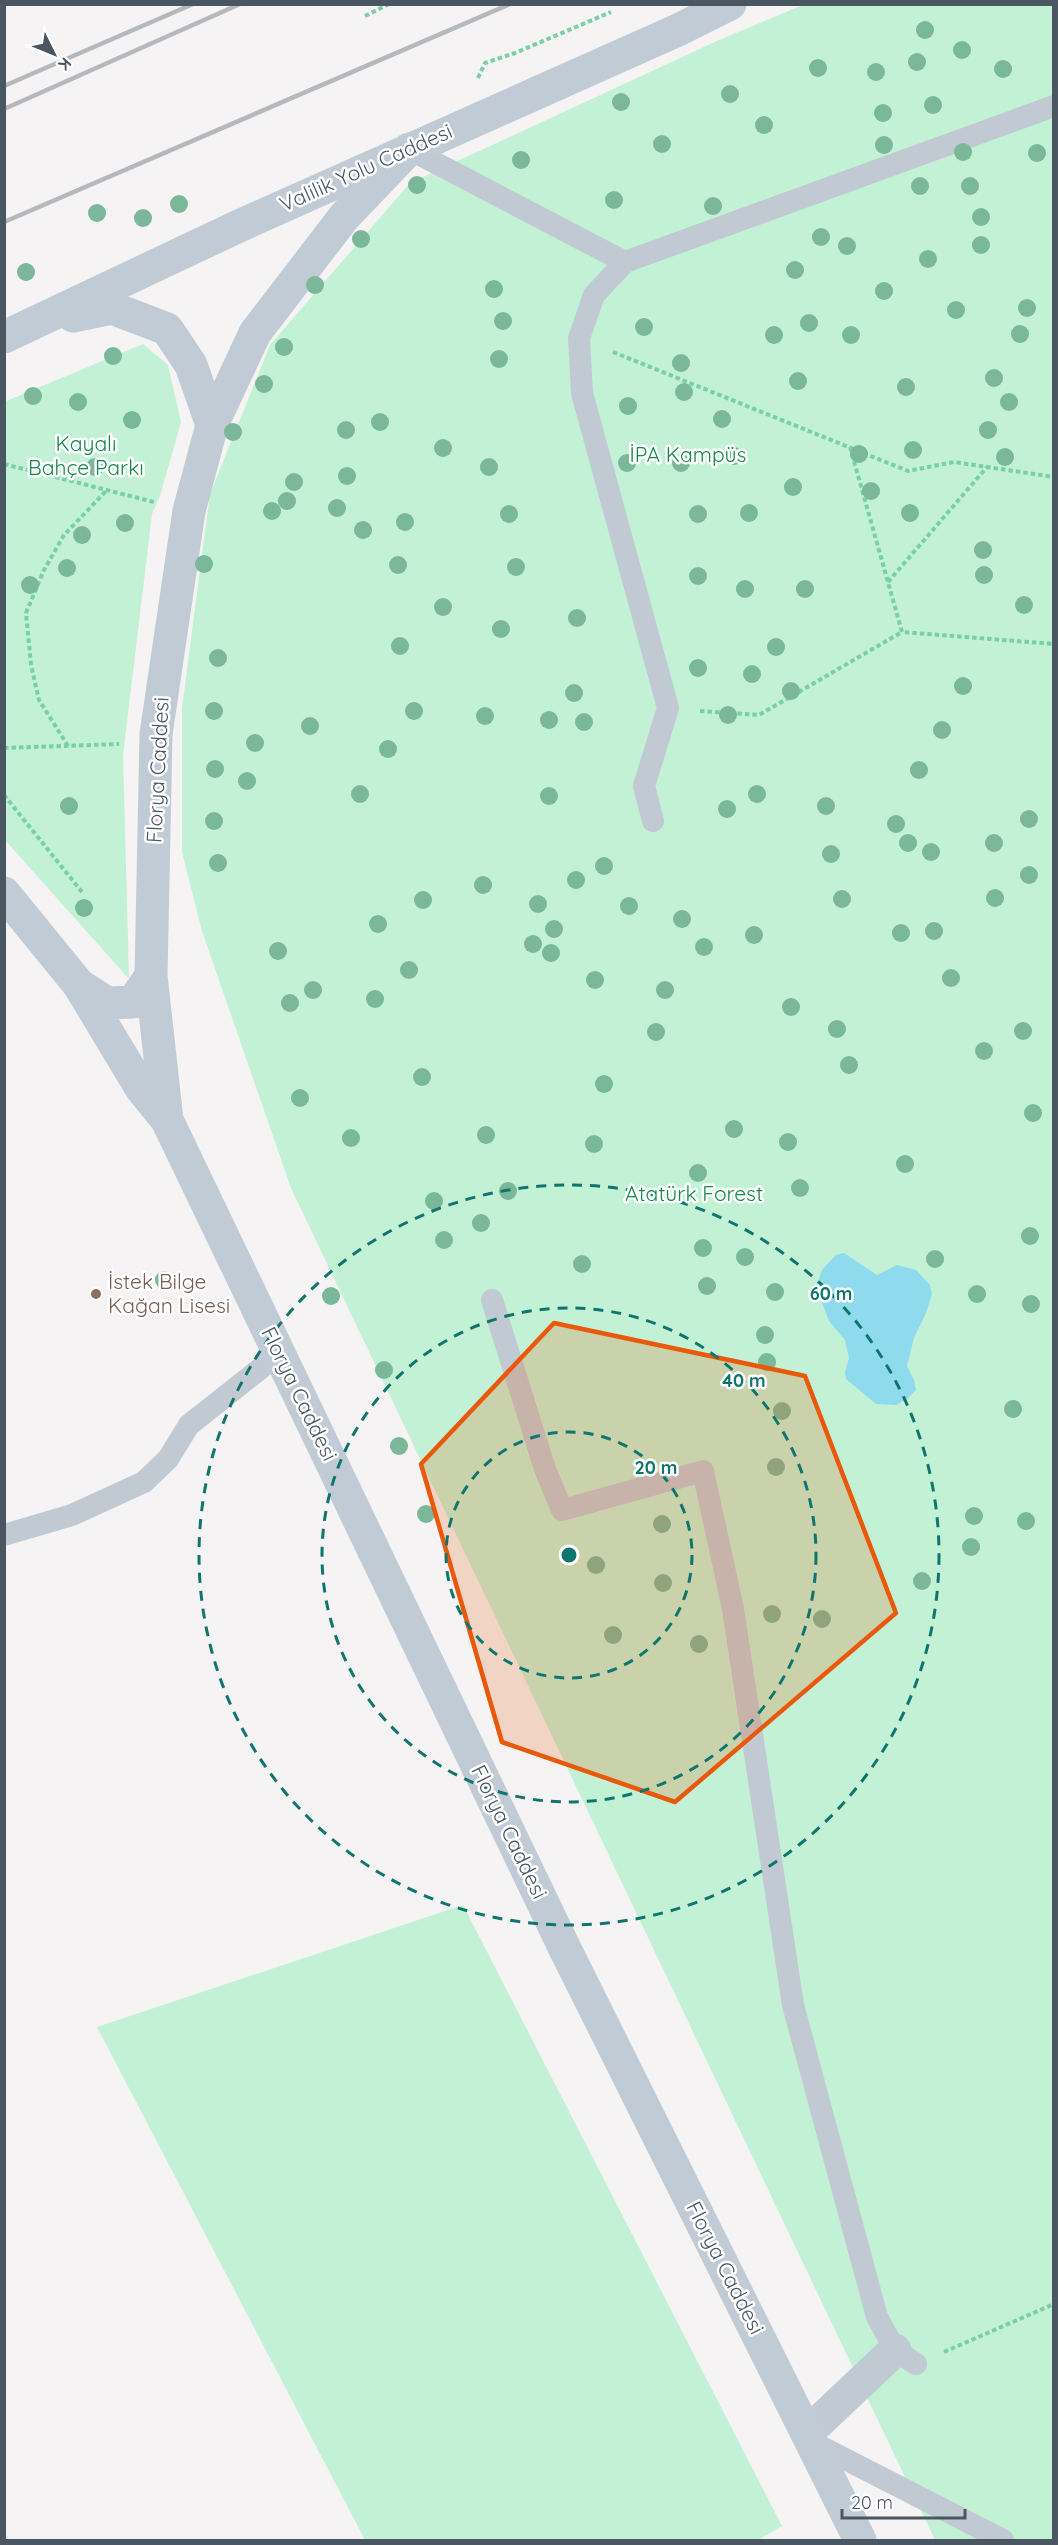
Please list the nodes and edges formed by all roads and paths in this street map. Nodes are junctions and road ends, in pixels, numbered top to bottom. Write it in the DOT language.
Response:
graph roads {
  1 [pos="389,4"];
  2 [pos="730,4"];
  3 [pos="611,12"];
  4 [pos="365,16"];
  5 [pos="476,83"];
  6 [pos="1053,106"];
  7 [pos="409,149"];
  8 [pos="625,262"];
  9 [pos="18,331"];
  10 [pos="579,338"];
  11 [pos="212,425"];
  12 [pos="849,447"];
  13 [pos="4,464"];
  14 [pos="987,467"];
  15 [pos="1053,477"];
  16 [pos="107,490"];
  17 [pos="189,511"];
  18 [pos="888,582"];
  19 [pos="902,632"];
  20 [pos="1053,644"];
  21 [pos="668,708"];
  22 [pos="156,743"];
  23 [pos="68,746"];
  24 [pos="4,748"];
  25 [pos="4,795"];
  26 [pos="653,821"];
  27 [pos="82,892"];
  28 [pos="4,893"];
  29 [pos="151,976"];
  30 [pos="79,985"];
  31 [pos="167,1120"];
  32 [pos="492,1300"];
  33 [pos="280,1353"];
  34 [pos="4,1535"];
  35 [pos="1053,2304"];
  36 [pos="905,2357"];
  37 [pos="810,2437"];
  38 [pos="860,2541"];
  39 [pos="1003,2541"];
  1 -- 4 [label="path"];
  2 -- 7 [label="main road, Valilik Yolu Caddesi"];
  3 -- 5 [label="path"];
  6 -- 8 [label="lane"];
  7 -- 8 [label="lane"];
  7 -- 9 [label="main road, Valilik Yolu Caddesi"];
  7 -- 11 [label="main road, Florya Caddesi"];
  8 -- 10 [label="lane"];
  9 -- 11 [label="main road"];
  10 -- 12 [label="path"];
  10 -- 21 [label="lane"];
  11 -- 17 [label="main road, Florya Caddesi"];
  12 -- 14 [label="path"];
  12 -- 18 [label="path"];
  13 -- 16 [label="path"];
  14 -- 15 [label="path"];
  14 -- 18 [label="path"];
  16 -- 17 [label="path"];
  16 -- 23 [label="path"];
  17 -- 22 [label="main road, Florya Caddesi"];
  18 -- 19 [label="path"];
  19 -- 20 [label="path"];
  19 -- 21 [label="path"];
  21 -- 26 [label="lane"];
  22 -- 23 [label="path"];
  22 -- 29 [label="main road, Florya Caddesi"];
  23 -- 24 [label="path"];
  25 -- 27 [label="path"];
  28 -- 30 [label="main road, Florya Caddesi"];
  29 -- 30 [label="main road"];
  29 -- 31 [label="main road, Florya Caddesi"];
  30 -- 31 [label="main road, Florya Caddesi"];
  31 -- 33 [label="main road, Florya Caddesi"];
  32 -- 36 [label="lane"];
  33 -- 34 [label="lane"];
  33 -- 37 [label="main road, Florya Caddesi"];
  35 -- 36 [label="path"];
  36 -- 37 [label="street"];
  37 -- 38 [label="main road, Florya Caddesi"];
  37 -- 39 [label="lane"];
}
